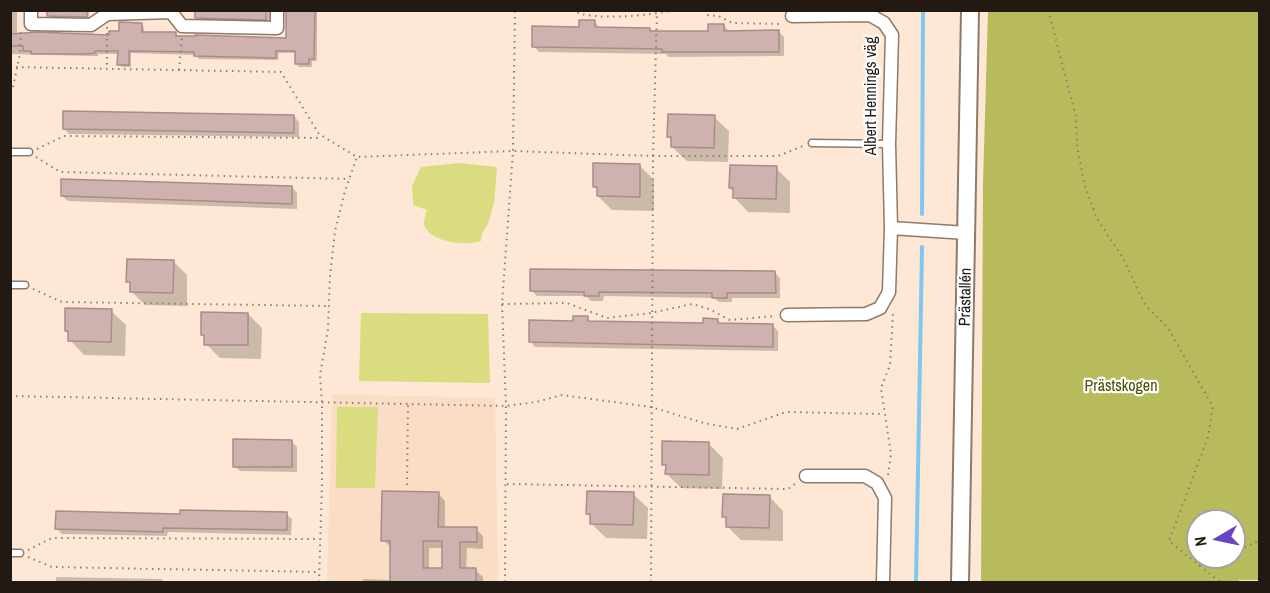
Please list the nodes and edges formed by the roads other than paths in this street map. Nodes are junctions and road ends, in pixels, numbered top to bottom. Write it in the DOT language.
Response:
graph roads {
  1 [pos="31,10"];
  2 [pos="277,10"];
  3 [pos="970,10"];
  4 [pos="792,16"];
  5 [pos="812,142"];
  6 [pos="889,144"];
  7 [pos="10,152"];
  8 [pos="29,152"];
  9 [pos="891,228"];
  10 [pos="967,233"];
  11 [pos="10,285"];
  12 [pos="25,285"];
  13 [pos="787,315"];
  14 [pos="806,476"];
  15 [pos="10,553"];
  16 [pos="20,554"];
  17 [pos="883,582"];
  18 [pos="960,582"];
  1 -- 2 [label="street"];
  3 -- 10 [label="street, Prästallén"];
  4 -- 6 [label="street, Albert Hennings väg"];
  5 -- 6 [label="lane"];
  6 -- 9 [label="street, Albert Hennings väg"];
  7 -- 8 [label="lane"];
  9 -- 10 [label="street"];
  9 -- 13 [label="street, Albert Hennings väg"];
  10 -- 18 [label="street, Prästallén"];
  11 -- 12 [label="lane"];
  14 -- 17 [label="street"];
  15 -- 16 [label="lane"];
}
